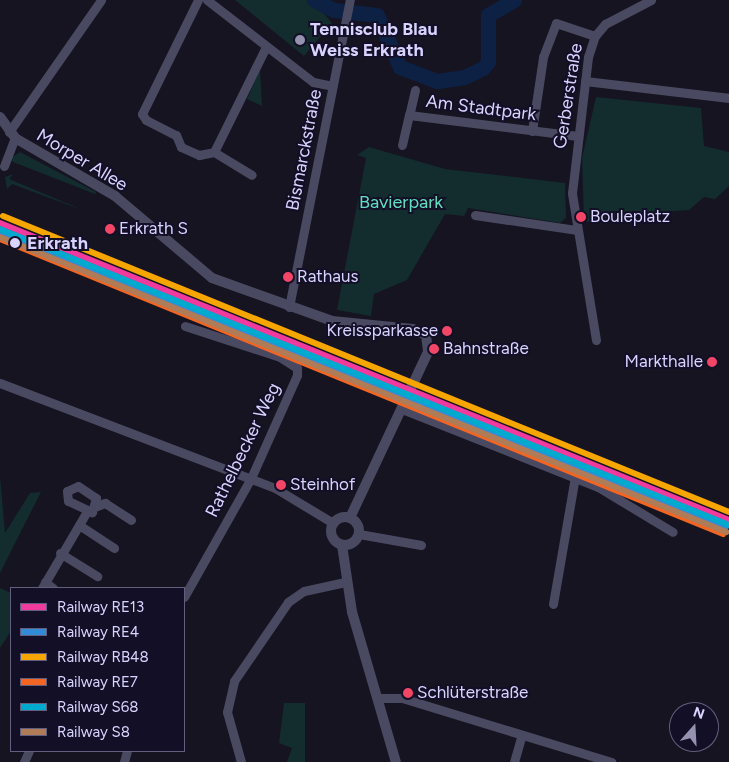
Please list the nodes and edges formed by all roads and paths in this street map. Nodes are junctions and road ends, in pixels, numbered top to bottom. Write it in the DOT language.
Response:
graph roads {
  1 [pos="101,0"];
  2 [pos="198,0"];
  3 [pos="207,0"];
  4 [pos="350,0"];
  5 [pos="651,0"];
  6 [pos="595,36"];
  7 [pos="266,47"];
  8 [pos="585,81"];
  9 [pos="333,86"];
  10 [pos="415,90"];
  11 [pos="729,98"];
  12 [pos="409,114"];
  13 [pos="0,117"];
  14 [pos="532,131"];
  15 [pos="12,135"];
  16 [pos="578,136"];
  17 [pos="402,145"];
  18 [pos="214,152"];
  19 [pos="4,166"];
  20 [pos="252,175"];
  21 [pos="475,215"];
  22 [pos="576,230"];
  23 [pos="289,307"];
  24 [pos="185,326"];
  25 [pos="596,340"];
  26 [pos="0,383"];
  27 [pos="402,409"];
  28 [pos="575,477"];
  29 [pos="251,478"];
  30 [pos="97,506"];
  31 [pos="86,513"];
  32 [pos="350,518"];
  33 [pos="131,520"];
  34 [pos="333,523"];
  35 [pos="79,525"];
  36 [pos="673,532"];
  37 [pos="359,534"];
  38 [pos="342,545"];
  39 [pos="421,545"];
  40 [pos="114,548"];
  41 [pos="60,552"];
  42 [pos="97,576"];
  43 [pos="345,582"];
  44 [pos="44,585"];
  45 [pos="185,594"];
  46 [pos="553,604"];
  47 [pos="379,698"];
  48 [pos="521,737"];
  49 [pos="241,762"];
  50 [pos="396,762"];
  51 [pos="514,762"];
  52 [pos="606,762"];
  1 -- 15 [label="street"];
  2 -- 18 [label="street"];
  3 -- 7 [label="street"];
  4 -- 9 [label="street, Bismarckstraße"];
  5 -- 6 [label="street, Gerberstraße"];
  6 -- 8 [label="street, Gerberstraße"];
  6 -- 14 [label="street"];
  7 -- 9 [label="street"];
  7 -- 18 [label="street"];
  8 -- 11 [label="street"];
  8 -- 16 [label="street, Gerberstraße"];
  9 -- 23 [label="street, Bismarckstraße"];
  10 -- 12 [label="street, Am Stadtpark"];
  12 -- 14 [label="street, Am Stadtpark"];
  12 -- 17 [label="street, Am Stadtpark"];
  13 -- 15 [label="street, Morper Allee"];
  14 -- 16 [label="street, Am Stadtpark"];
  15 -- 19 [label="street, Morper Allee"];
  15 -- 23 [label="street, Morper Allee"];
  16 -- 22 [label="street, Gerberstraße"];
  18 -- 20 [label="street"];
  21 -- 22 [label="street"];
  22 -- 25 [label="street, Gerberstraße"];
  23 -- 27 [label="street"];
  24 -- 29 [label="street, Rathelbecker Weg"];
  26 -- 29 [label="street"];
  27 -- 28 [label="street"];
  27 -- 32 [label="street"];
  28 -- 36 [label="street"];
  28 -- 46 [label="street"];
  29 -- 34 [label="street"];
  29 -- 45 [label="street, Rathelbecker Weg"];
  30 -- 31 [label="street"];
  30 -- 31 [label="street"];
  30 -- 33 [label="street"];
  31 -- 35 [label="street"];
  32 -- 34 [label="street"];
  32 -- 37 [label="street"];
  34 -- 38 [label="street"];
  35 -- 40 [label="street"];
  35 -- 41 [label="street"];
  37 -- 38 [label="street"];
  37 -- 39 [label="street"];
  38 -- 43 [label="street"];
  41 -- 42 [label="street"];
  41 -- 44 [label="street"];
  43 -- 47 [label="street"];
  43 -- 49 [label="street"];
  47 -- 48 [label="street"];
  47 -- 50 [label="street"];
  48 -- 51 [label="street"];
  48 -- 52 [label="street"];
}
